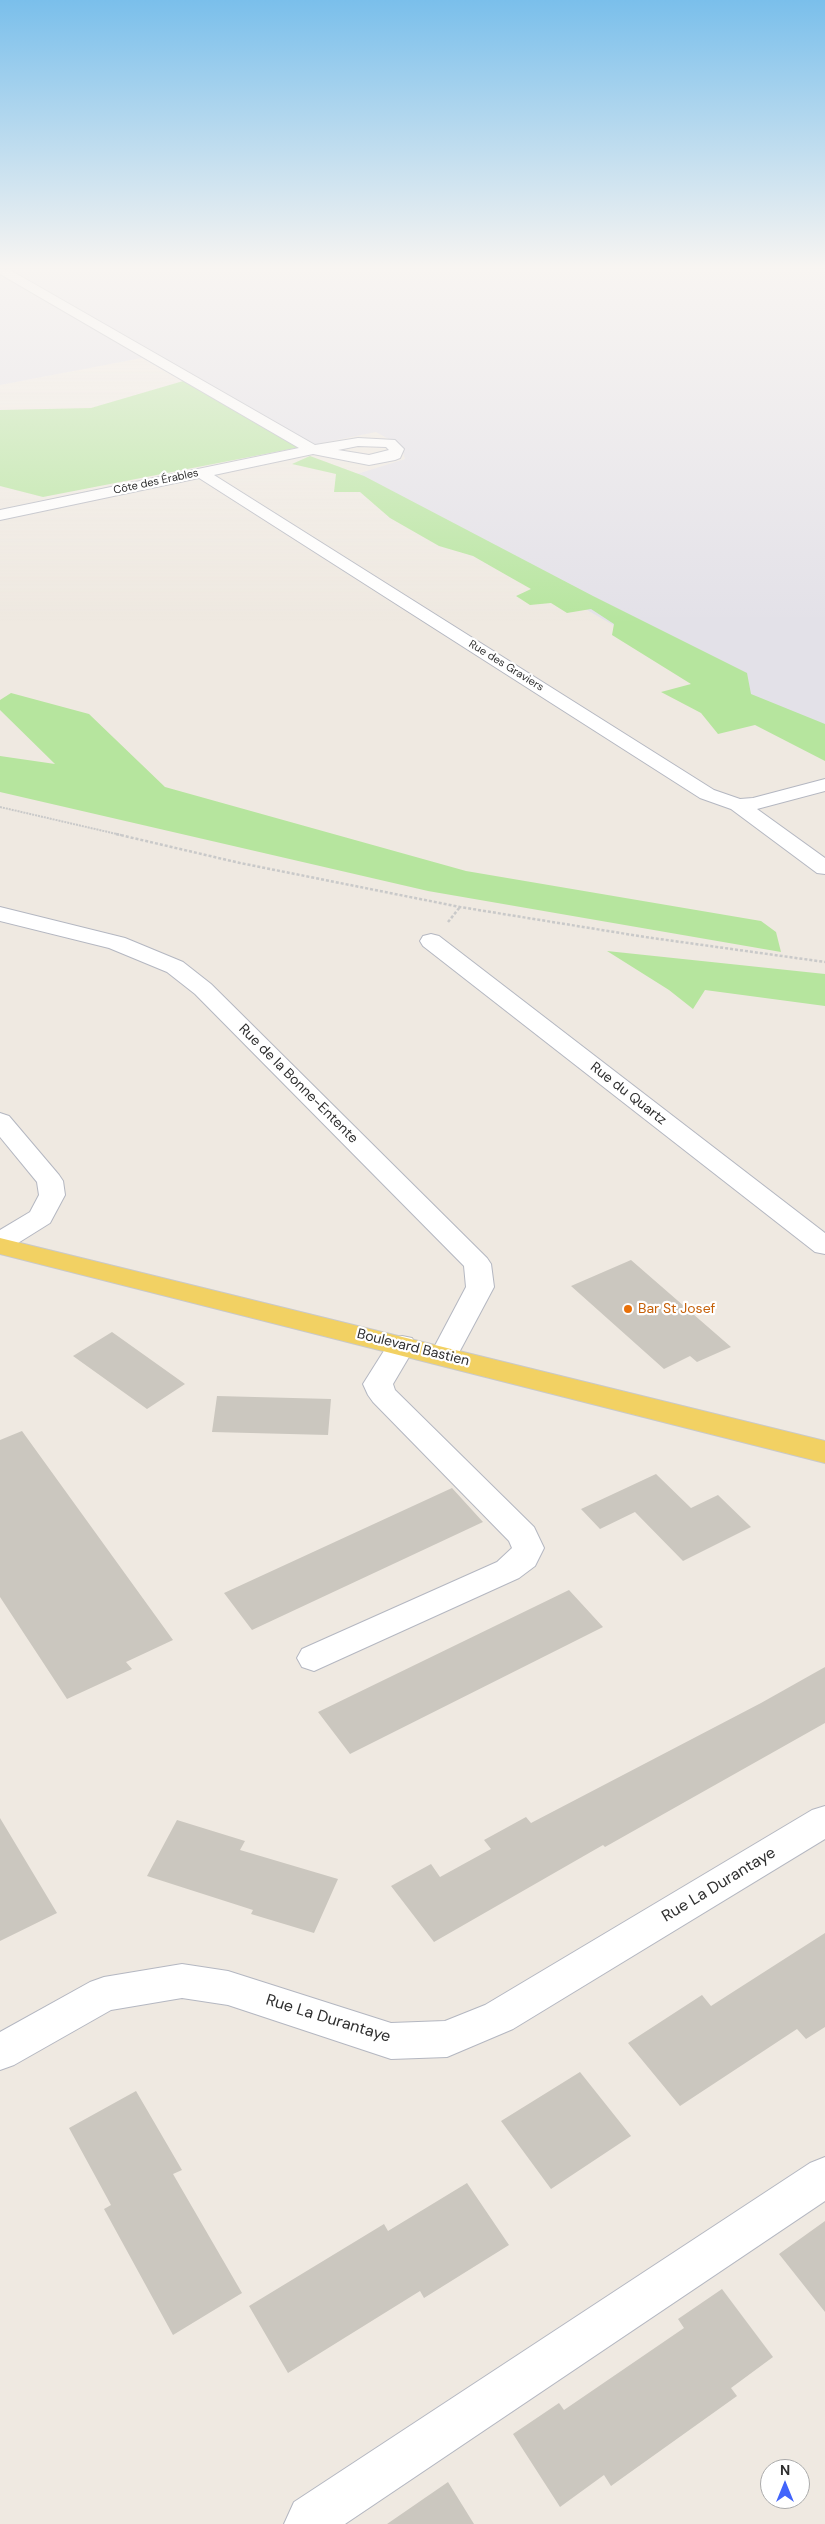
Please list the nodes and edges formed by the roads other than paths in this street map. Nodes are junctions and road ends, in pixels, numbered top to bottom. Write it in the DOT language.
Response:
graph roads {
  1 [pos="205,388"];
  2 [pos="201,472"];
  3 [pos="0,516"];
  4 [pos="825,785"];
  5 [pos="738,804"];
  6 [pos="825,868"];
  7 [pos="0,914"];
  8 [pos="438,934"];
  9 [pos="0,1121"];
  10 [pos="0,1242"];
  11 [pos="0,1246"];
  12 [pos="825,1246"];
  13 [pos="402,1345"];
  14 [pos="444,1355"];
  15 [pos="825,1452"];
  16 [pos="314,1658"];
  17 [pos="825,1822"];
  18 [pos="0,2052"];
  19 [pos="825,2177"];
  20 [pos="308,2524"];
  1 -- 2 [label="street, Côte des Érables"];
  2 -- 3 [label="street, Côte des Érables"];
  2 -- 5 [label="street, Rue des Graviers"];
  4 -- 5 [label="street, Rue des Graviers"];
  5 -- 6 [label="street"];
  7 -- 14 [label="street, Rue de la Bonne-Entente"];
  8 -- 12 [label="street, Rue du Quartz"];
  9 -- 10 [label="street"];
  11 -- 13 [label="main road, Boulevard Bastien"];
  13 -- 14 [label="main road, Boulevard Bastien"];
  13 -- 16 [label="street"];
  14 -- 15 [label="main road, Boulevard Bastien"];
  17 -- 18 [label="street, Rue La Durantaye"];
  19 -- 20 [label="street"];
}
